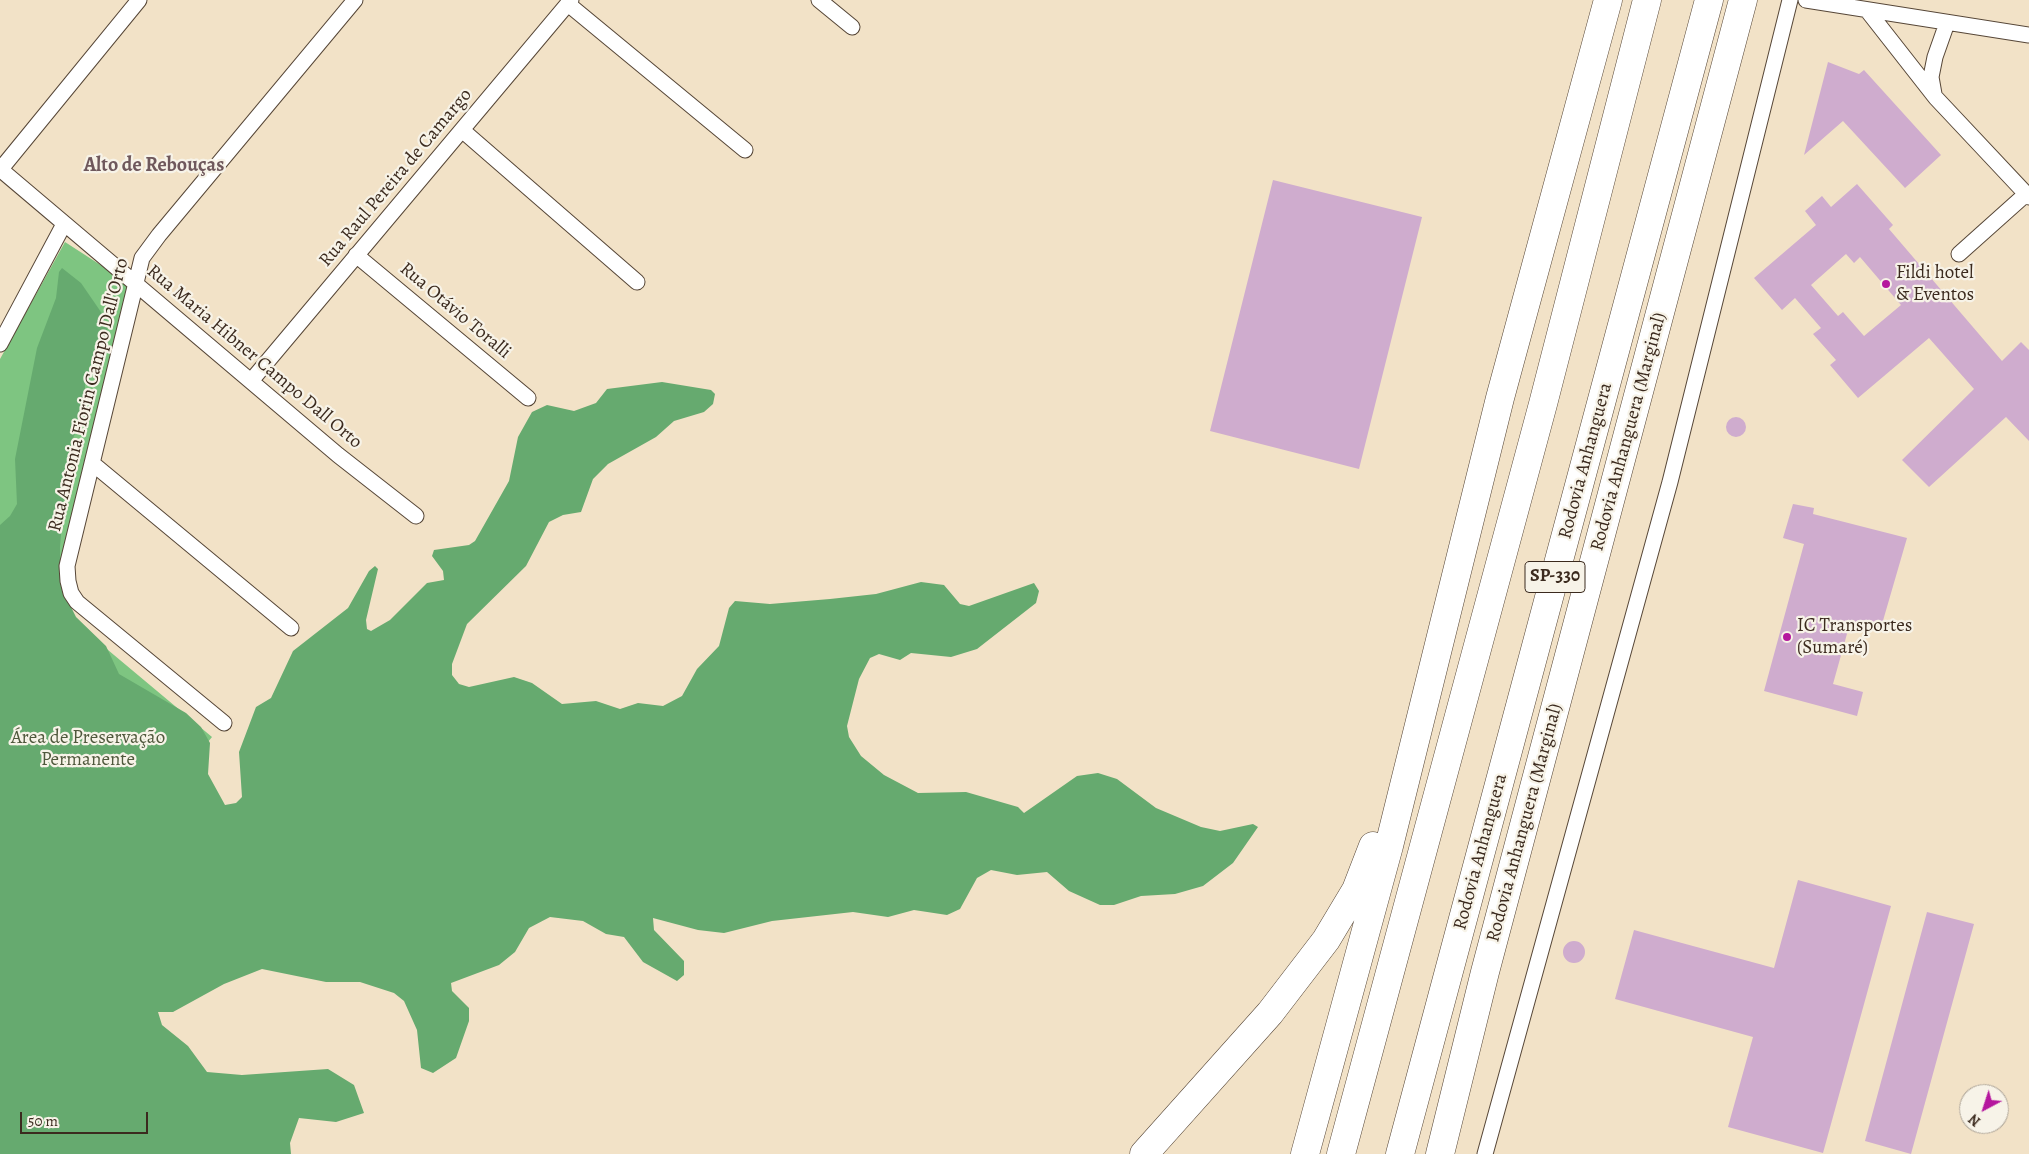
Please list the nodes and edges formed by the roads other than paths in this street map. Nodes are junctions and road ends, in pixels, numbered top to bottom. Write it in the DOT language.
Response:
graph roads {
  1 [pos="139,0"];
  2 [pos="355,0"];
  3 [pos="819,0"];
  4 [pos="1608,0"];
  5 [pos="1647,0"];
  6 [pos="1709,0"];
  7 [pos="1743,0"];
  8 [pos="1790,0"];
  9 [pos="1806,0"];
  10 [pos="570,2"];
  11 [pos="1867,10"];
  12 [pos="1947,22"];
  13 [pos="852,27"];
  14 [pos="2029,35"];
  15 [pos="1936,98"];
  16 [pos="462,130"];
  17 [pos="745,150"];
  18 [pos="0,170"];
  19 [pos="2028,196"];
  20 [pos="64,224"];
  21 [pos="1960,254"];
  22 [pos="356,255"];
  23 [pos="637,282"];
  24 [pos="135,284"];
  25 [pos="0,344"];
  26 [pos="251,381"];
  27 [pos="528,398"];
  28 [pos="92,463"];
  29 [pos="416,516"];
  30 [pos="291,628"];
  31 [pos="1439,642"];
  32 [pos="224,723"];
  33 [pos="1441,1150"];
  34 [pos="1144,1154"];
  35 [pos="1305,1154"];
  36 [pos="1342,1154"];
  37 [pos="1400,1154"];
  38 [pos="1485,1154"];
  1 -- 18 [label="street"];
  2 -- 24 [label="street, Rua Antonia Fiorin Campo Dall'Orto"];
  3 -- 13 [label="street"];
  4 -- 31 [label="highway"];
  5 -- 36 [label="highway, SP-330"];
  6 -- 37 [label="highway, Rodovia Anhanguera / SP-330"];
  7 -- 33 [label="highway, Rodovia Anhanguera (Marginal)"];
  8 -- 38 [label="street"];
  9 -- 11 [label="street"];
  10 -- 16 [label="street, Rua Raul Pereira de Camargo"];
  10 -- 17 [label="street"];
  11 -- 12 [label="street"];
  11 -- 15 [label="street"];
  12 -- 14 [label="street"];
  12 -- 15 [label="street"];
  15 -- 19 [label="street"];
  16 -- 22 [label="street, Rua Raul Pereira de Camargo"];
  16 -- 23 [label="street"];
  18 -- 20 [label="street, Rua Maria Hibner Campo Dall Orto"];
  19 -- 21 [label="street"];
  20 -- 24 [label="street, Rua Maria Hibner Campo Dall Orto"];
  20 -- 25 [label="street"];
  22 -- 26 [label="street, Rua Raul Pereira de Camargo"];
  22 -- 27 [label="street, Rua Otávio Toralli"];
  24 -- 26 [label="street, Rua Maria Hibner Campo Dall Orto"];
  24 -- 28 [label="street, Rua Antonia Fiorin Campo Dall'Orto"];
  26 -- 29 [label="street, Rua Maria Hibner Campo Dall Orto"];
  28 -- 30 [label="street"];
  28 -- 32 [label="street, Rua Antonia Fiorin Campo Dall'Orto"];
  31 -- 34 [label="highway"];
  31 -- 35 [label="highway"];
}
